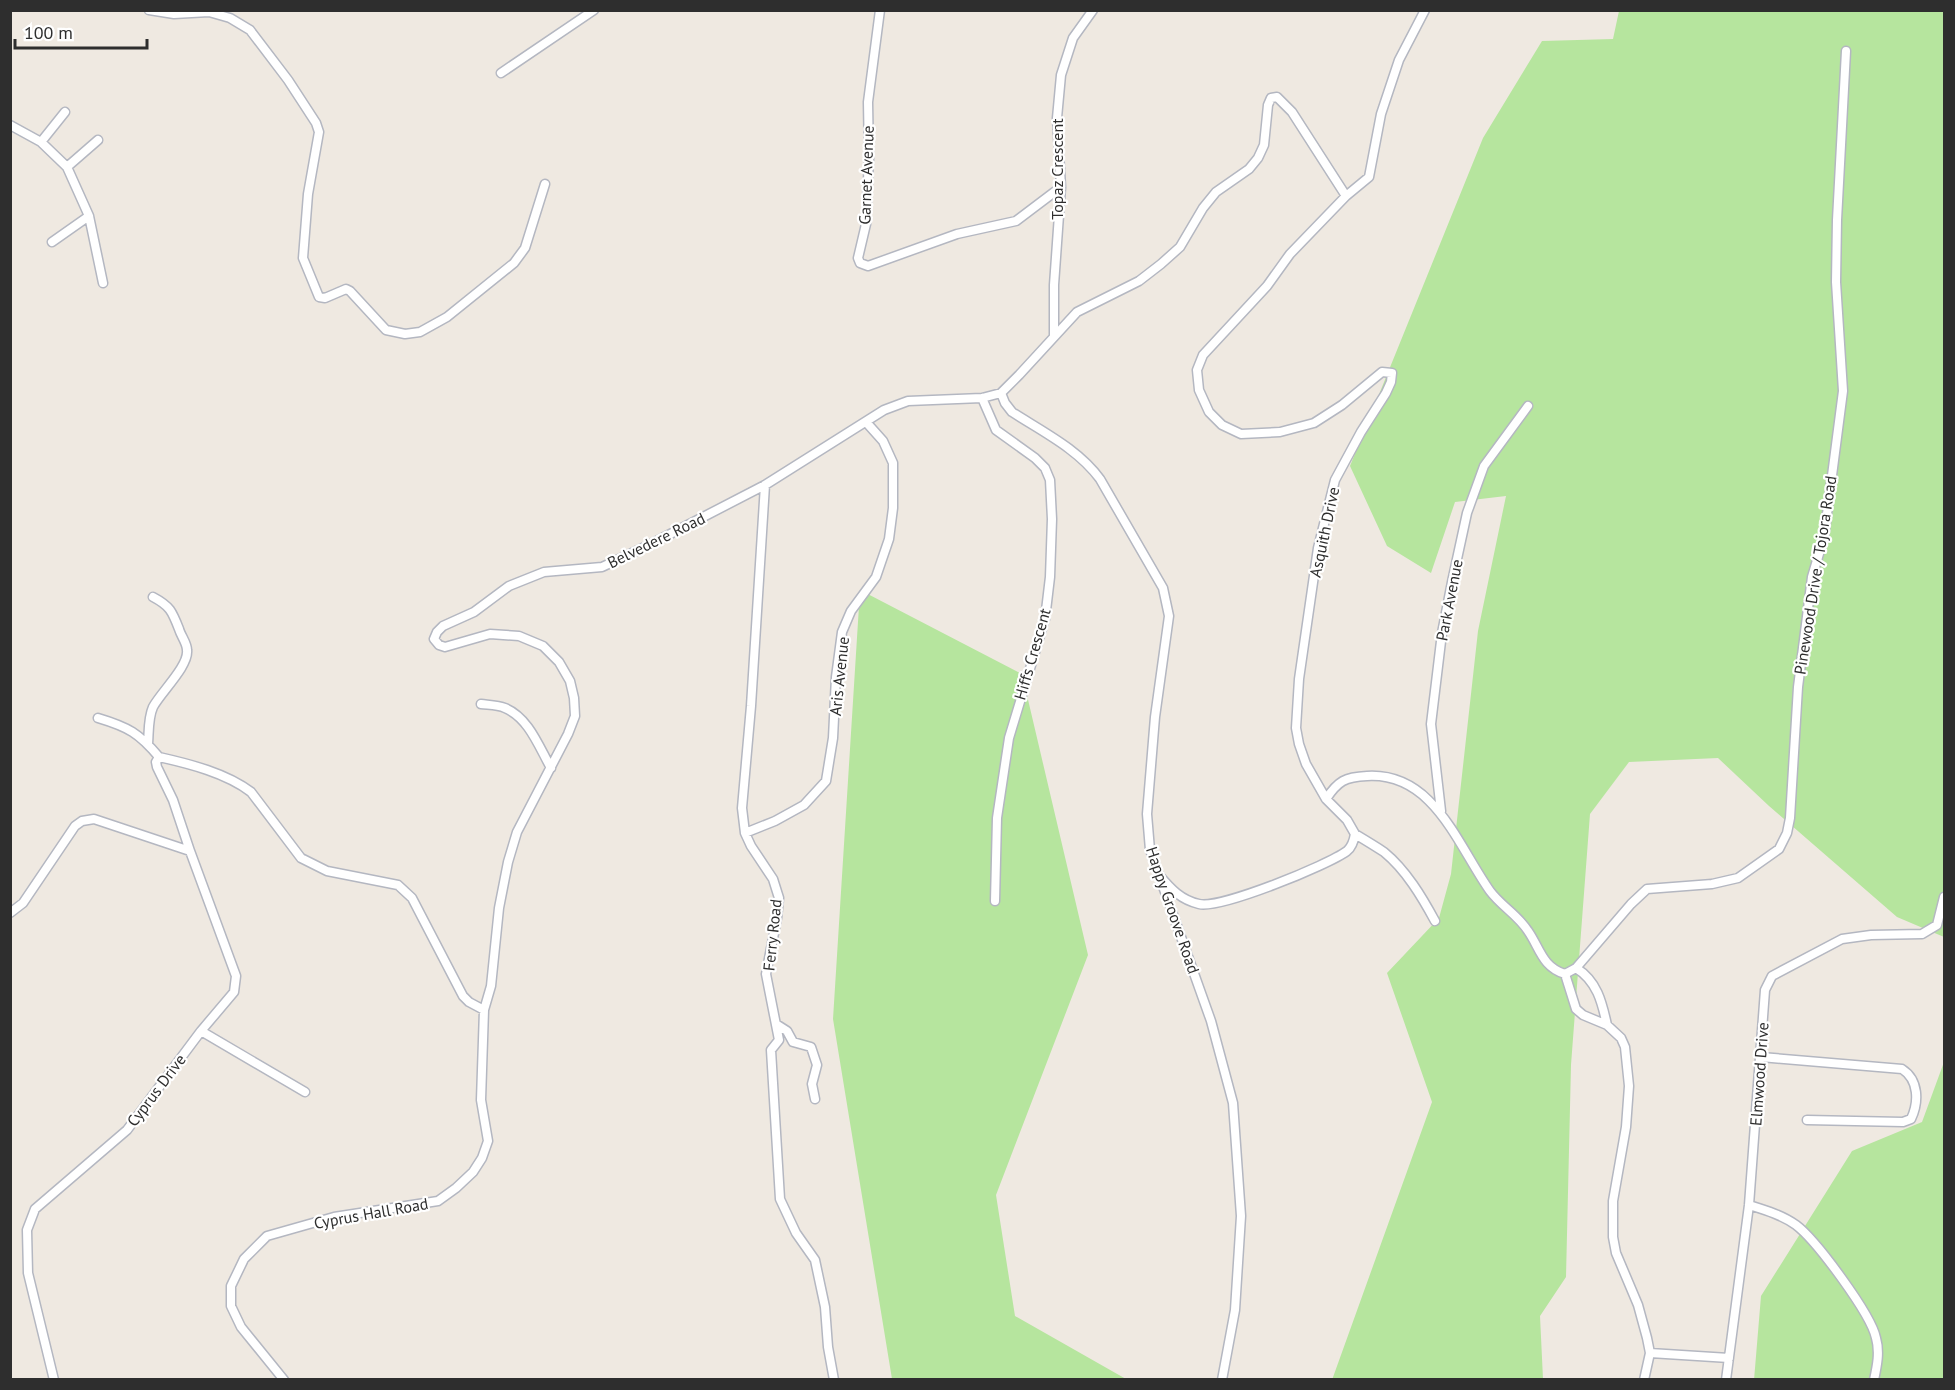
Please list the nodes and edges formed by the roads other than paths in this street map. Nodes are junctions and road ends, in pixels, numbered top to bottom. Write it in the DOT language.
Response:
graph roads {
  1 [pos="149,10"];
  2 [pos="594,10"];
  3 [pos="880,10"];
  4 [pos="1093,10"];
  5 [pos="1425,10"];
  6 [pos="1846,51"];
  7 [pos="501,73"];
  8 [pos="65,112"];
  9 [pos="10,125"];
  10 [pos="98,140"];
  11 [pos="41,142"];
  12 [pos="67,167"];
  13 [pos="545,184"];
  14 [pos="1061,187"];
  15 [pos="1346,196"];
  16 [pos="88,216"];
  17 [pos="52,242"];
  18 [pos="103,283"];
  19 [pos="1054,335"];
  20 [pos="1001,393"];
  21 [pos="982,398"];
  22 [pos="1528,406"];
  23 [pos="866,422"];
  24 [pos="765,485"];
  25 [pos="153,597"];
  26 [pos="481,704"];
  27 [pos="98,718"];
  28 [pos="148,744"];
  29 [pos="159,758"];
  30 [pos="551,768"];
  31 [pos="1326,799"];
  32 [pos="1441,811"];
  33 [pos="745,833"];
  34 [pos="1355,834"];
  35 [pos="190,851"];
  36 [pos="1159,875"];
  37 [pos="1944,897"];
  38 [pos="995,901"];
  39 [pos="10,914"];
  40 [pos="1434,921"];
  41 [pos="1576,968"];
  42 [pos="1565,974"];
  43 [pos="484,1010"];
  44 [pos="776,1024"];
  45 [pos="1607,1025"];
  46 [pos="201,1031"];
  47 [pos="1761,1056"];
  48 [pos="305,1092"];
  49 [pos="815,1099"];
  50 [pos="1807,1120"];
  51 [pos="1749,1205"];
  52 [pos="1650,1353"];
  53 [pos="1729,1358"];
  54 [pos="54,1380"];
  55 [pos="284,1380"];
  56 [pos="834,1380"];
  57 [pos="1222,1380"];
  58 [pos="1644,1380"];
  59 [pos="1726,1380"];
  60 [pos="1874,1380"];
  1 -- 13 [label="street"];
  2 -- 7 [label="street"];
  3 -- 14 [label="street, Garnet Avenue"];
  4 -- 14 [label="street, Topaz Crescent"];
  5 -- 15 [label="street"];
  6 -- 41 [label="street, Pinewood Drive / Tojora Road"];
  8 -- 11 [label="street"];
  9 -- 11 [label="street"];
  10 -- 12 [label="street"];
  11 -- 12 [label="street"];
  12 -- 16 [label="street"];
  14 -- 19 [label="street, Topaz Crescent"];
  15 -- 19 [label="street"];
  15 -- 31 [label="street, Asquith Drive"];
  16 -- 17 [label="street"];
  16 -- 18 [label="street"];
  19 -- 20 [label="street"];
  20 -- 21 [label="street, Belvedere Road"];
  20 -- 36 [label="street, Happy Groove Road"];
  21 -- 23 [label="street, Belvedere Road"];
  21 -- 38 [label="street, Hiffs Crescent"];
  22 -- 32 [label="street, Park Avenue"];
  23 -- 24 [label="street, Belvedere Road"];
  23 -- 33 [label="street, Aris Avenue"];
  24 -- 30 [label="street, Belvedere Road"];
  24 -- 33 [label="street, Ferry Road"];
  25 -- 28 [label="street"];
  26 -- 30 [label="street"];
  27 -- 28 [label="street"];
  28 -- 29 [label="street"];
  29 -- 35 [label="street"];
  29 -- 43 [label="street"];
  30 -- 43 [label="street, Belvedere Road"];
  31 -- 32 [label="street"];
  31 -- 34 [label="street, Asquith Drive"];
  32 -- 42 [label="street"];
  33 -- 44 [label="street, Ferry Road"];
  34 -- 36 [label="street"];
  34 -- 40 [label="street"];
  35 -- 39 [label="street"];
  35 -- 46 [label="street, Cyprus Drive"];
  36 -- 57 [label="street, Happy Groove Road"];
  37 -- 47 [label="street, Elmwood Drive"];
  41 -- 42 [label="street"];
  41 -- 45 [label="street"];
  42 -- 45 [label="street"];
  43 -- 55 [label="street, Cyprus Hall Road"];
  44 -- 49 [label="street"];
  44 -- 56 [label="street, Ferry Road"];
  45 -- 52 [label="street"];
  46 -- 48 [label="street"];
  46 -- 54 [label="street, Cyprus Drive"];
  47 -- 50 [label="street"];
  47 -- 51 [label="street, Elmwood Drive"];
  51 -- 53 [label="street, Elmwood Drive"];
  51 -- 60 [label="street"];
  52 -- 53 [label="street"];
  52 -- 58 [label="street"];
  53 -- 59 [label="street, Elmwood Drive"];
}
